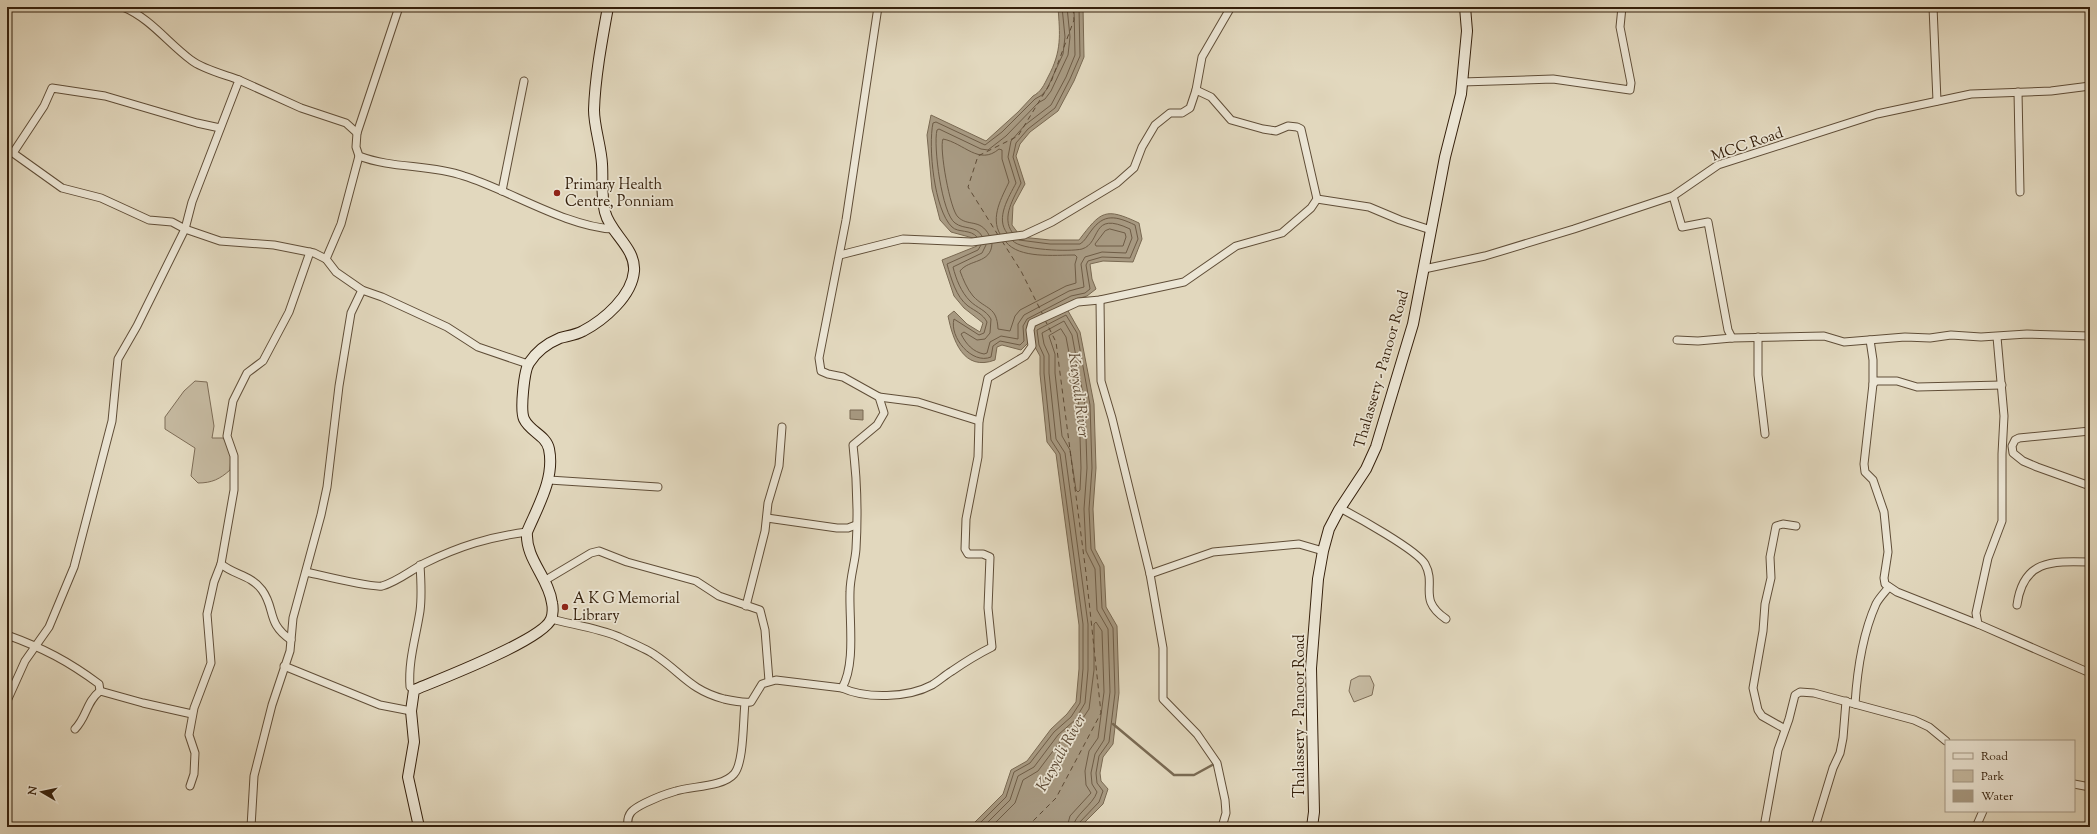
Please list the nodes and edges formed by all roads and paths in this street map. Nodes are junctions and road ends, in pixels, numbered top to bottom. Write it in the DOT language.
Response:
graph roads {
  1 [pos="123,7"];
  2 [pos="399,7"];
  3 [pos="608,7"];
  4 [pos="878,7"];
  5 [pos="1231,7"];
  6 [pos="1465,7"];
  7 [pos="1622,7"];
  8 [pos="1933,7"];
  9 [pos="239,80"];
  10 [pos="524,81"];
  11 [pos="1462,82"];
  12 [pos="2090,86"];
  13 [pos="1196,90"];
  14 [pos="2018,92"];
  15 [pos="1937,101"];
  16 [pos="220,128"];
  17 [pos="357,133"];
  18 [pos="359,156"];
  19 [pos="502,191"];
  20 [pos="2020,192"];
  21 [pos="1672,196"];
  22 [pos="1317,199"];
  23 [pos="185,229"];
  24 [pos="614,229"];
  25 [pos="1431,230"];
  26 [pos="310,252"];
  27 [pos="840,255"];
  28 [pos="326,259"];
  29 [pos="1424,269"];
  30 [pos="362,290"];
  31 [pos="1100,300"];
  32 [pos="1996,336"];
  33 [pos="2090,336"];
  34 [pos="1758,337"];
  35 [pos="1732,338"];
  36 [pos="1677,340"];
  37 [pos="1870,340"];
  38 [pos="528,364"];
  39 [pos="1873,384"];
  40 [pos="2002,385"];
  41 [pos="879,397"];
  42 [pos="979,420"];
  43 [pos="782,427"];
  44 [pos="2090,431"];
  45 [pos="1765,434"];
  46 [pos="549,480"];
  47 [pos="2090,486"];
  48 [pos="658,488"];
  49 [pos="1340,508"];
  50 [pos="767,518"];
  51 [pos="856,525"];
  52 [pos="1796,526"];
  53 [pos="527,532"];
  54 [pos="1323,551"];
  55 [pos="2090,562"];
  56 [pos="221,564"];
  57 [pos="420,565"];
  58 [pos="306,572"];
  59 [pos="1150,574"];
  60 [pos="544,581"];
  61 [pos="1889,587"];
  62 [pos="2017,605"];
  63 [pos="746,606"];
  64 [pos="551,618"];
  65 [pos="1446,619"];
  66 [pos="1978,624"];
  67 [pos="7,635"];
  68 [pos="291,640"];
  69 [pos="38,646"];
  70 [pos="284,666"];
  71 [pos="2090,673"];
  72 [pos="769,681"];
  73 [pos="842,688"];
  74 [pos="414,690"];
  75 [pos="100,691"];
  76 [pos="7,701"];
  77 [pos="1846,701"];
  78 [pos="744,703"];
  79 [pos="1855,704"];
  80 [pos="412,711"];
  81 [pos="192,714"];
  82 [pos="75,729"];
  83 [pos="1785,729"];
  84 [pos="1945,740"];
  85 [pos="2075,784"];
  86 [pos="190,786"];
  87 [pos="2090,787"];
  88 [pos="1983,812"];
  89 [pos="251,827"];
  90 [pos="419,827"];
  91 [pos="628,827"];
  92 [pos="1222,827"];
  93 [pos="1312,827"];
  94 [pos="1764,827"];
  95 [pos="1815,827"];
  96 [pos="1976,827"];
  1 -- 9 [label="street"];
  2 -- 17 [label="street"];
  3 -- 24 [label="main road"];
  4 -- 27 [label="street"];
  5 -- 13 [label="street"];
  6 -- 11 [label="main road, Thalassery - Panoor Road"];
  7 -- 11 [label="street"];
  8 -- 15 [label="street"];
  9 -- 16 [label="street"];
  9 -- 17 [label="street"];
  10 -- 19 [label="street"];
  11 -- 25 [label="main road, Thalassery - Panoor Road"];
  12 -- 14 [label="street, MCC Road"];
  13 -- 22 [label="street"];
  13 -- 27 [label="street"];
  14 -- 15 [label="street, MCC Road"];
  14 -- 20 [label="street"];
  15 -- 21 [label="street, MCC Road"];
  16 -- 23 [label="street"];
  16 -- 23 [label="street"];
  17 -- 18 [label="street"];
  18 -- 19 [label="street"];
  18 -- 28 [label="street"];
  19 -- 24 [label="street"];
  21 -- 29 [label="street, MCC Road"];
  21 -- 35 [label="street"];
  22 -- 25 [label="street"];
  22 -- 31 [label="street"];
  23 -- 26 [label="street"];
  23 -- 69 [label="street"];
  24 -- 38 [label="main road"];
  25 -- 29 [label="main road, Thalassery - Panoor Road"];
  26 -- 28 [label="street"];
  26 -- 56 [label="street"];
  27 -- 41 [label="street"];
  28 -- 30 [label="street"];
  29 -- 49 [label="main road, Thalassery - Panoor Road"];
  30 -- 38 [label="street"];
  30 -- 58 [label="street"];
  31 -- 42 [label="street"];
  31 -- 59 [label="street"];
  32 -- 33 [label="street"];
  32 -- 37 [label="street"];
  32 -- 40 [label="street"];
  34 -- 35 [label="street"];
  34 -- 37 [label="street"];
  34 -- 45 [label="street"];
  35 -- 36 [label="street"];
  37 -- 39 [label="street"];
  38 -- 46 [label="main road"];
  39 -- 40 [label="street"];
  39 -- 61 [label="street"];
  40 -- 66 [label="street"];
  41 -- 42 [label="street"];
  41 -- 51 [label="street"];
  42 -- 73 [label="street"];
  43 -- 50 [label="street"];
  44 -- 47 [label="street"];
  46 -- 48 [label="street"];
  46 -- 53 [label="main road"];
  49 -- 54 [label="main road, Thalassery - Panoor Road"];
  49 -- 65 [label="street"];
  50 -- 51 [label="street"];
  50 -- 63 [label="street"];
  51 -- 73 [label="street"];
  52 -- 83 [label="street"];
  53 -- 57 [label="street"];
  53 -- 60 [label="main road"];
  54 -- 59 [label="street"];
  54 -- 93 [label="main road, Thalassery - Panoor Road"];
  55 -- 62 [label="street"];
  56 -- 68 [label="street"];
  56 -- 81 [label="street"];
  57 -- 58 [label="street"];
  57 -- 74 [label="street"];
  58 -- 68 [label="street"];
  59 -- 92 [label="street"];
  60 -- 63 [label="street"];
  60 -- 64 [label="main road"];
  61 -- 66 [label="street"];
  61 -- 79 [label="street"];
  63 -- 72 [label="street"];
  64 -- 74 [label="main road"];
  64 -- 78 [label="street"];
  66 -- 71 [label="street"];
  67 -- 69 [label="street"];
  68 -- 70 [label="street"];
  69 -- 75 [label="street"];
  69 -- 76 [label="street"];
  70 -- 80 [label="street"];
  70 -- 89 [label="street"];
  72 -- 73 [label="street"];
  72 -- 78 [label="street"];
  74 -- 80 [label="main road"];
  75 -- 81 [label="street"];
  75 -- 82 [label="street"];
  77 -- 79 [label="street"];
  77 -- 83 [label="street"];
  77 -- 95 [label="street"];
  78 -- 91 [label="street"];
  79 -- 84 [label="street"];
  80 -- 90 [label="main road"];
  81 -- 86 [label="street"];
  83 -- 94 [label="street"];
  85 -- 87 [label="street"];
  88 -- 96 [label="street"];
}
